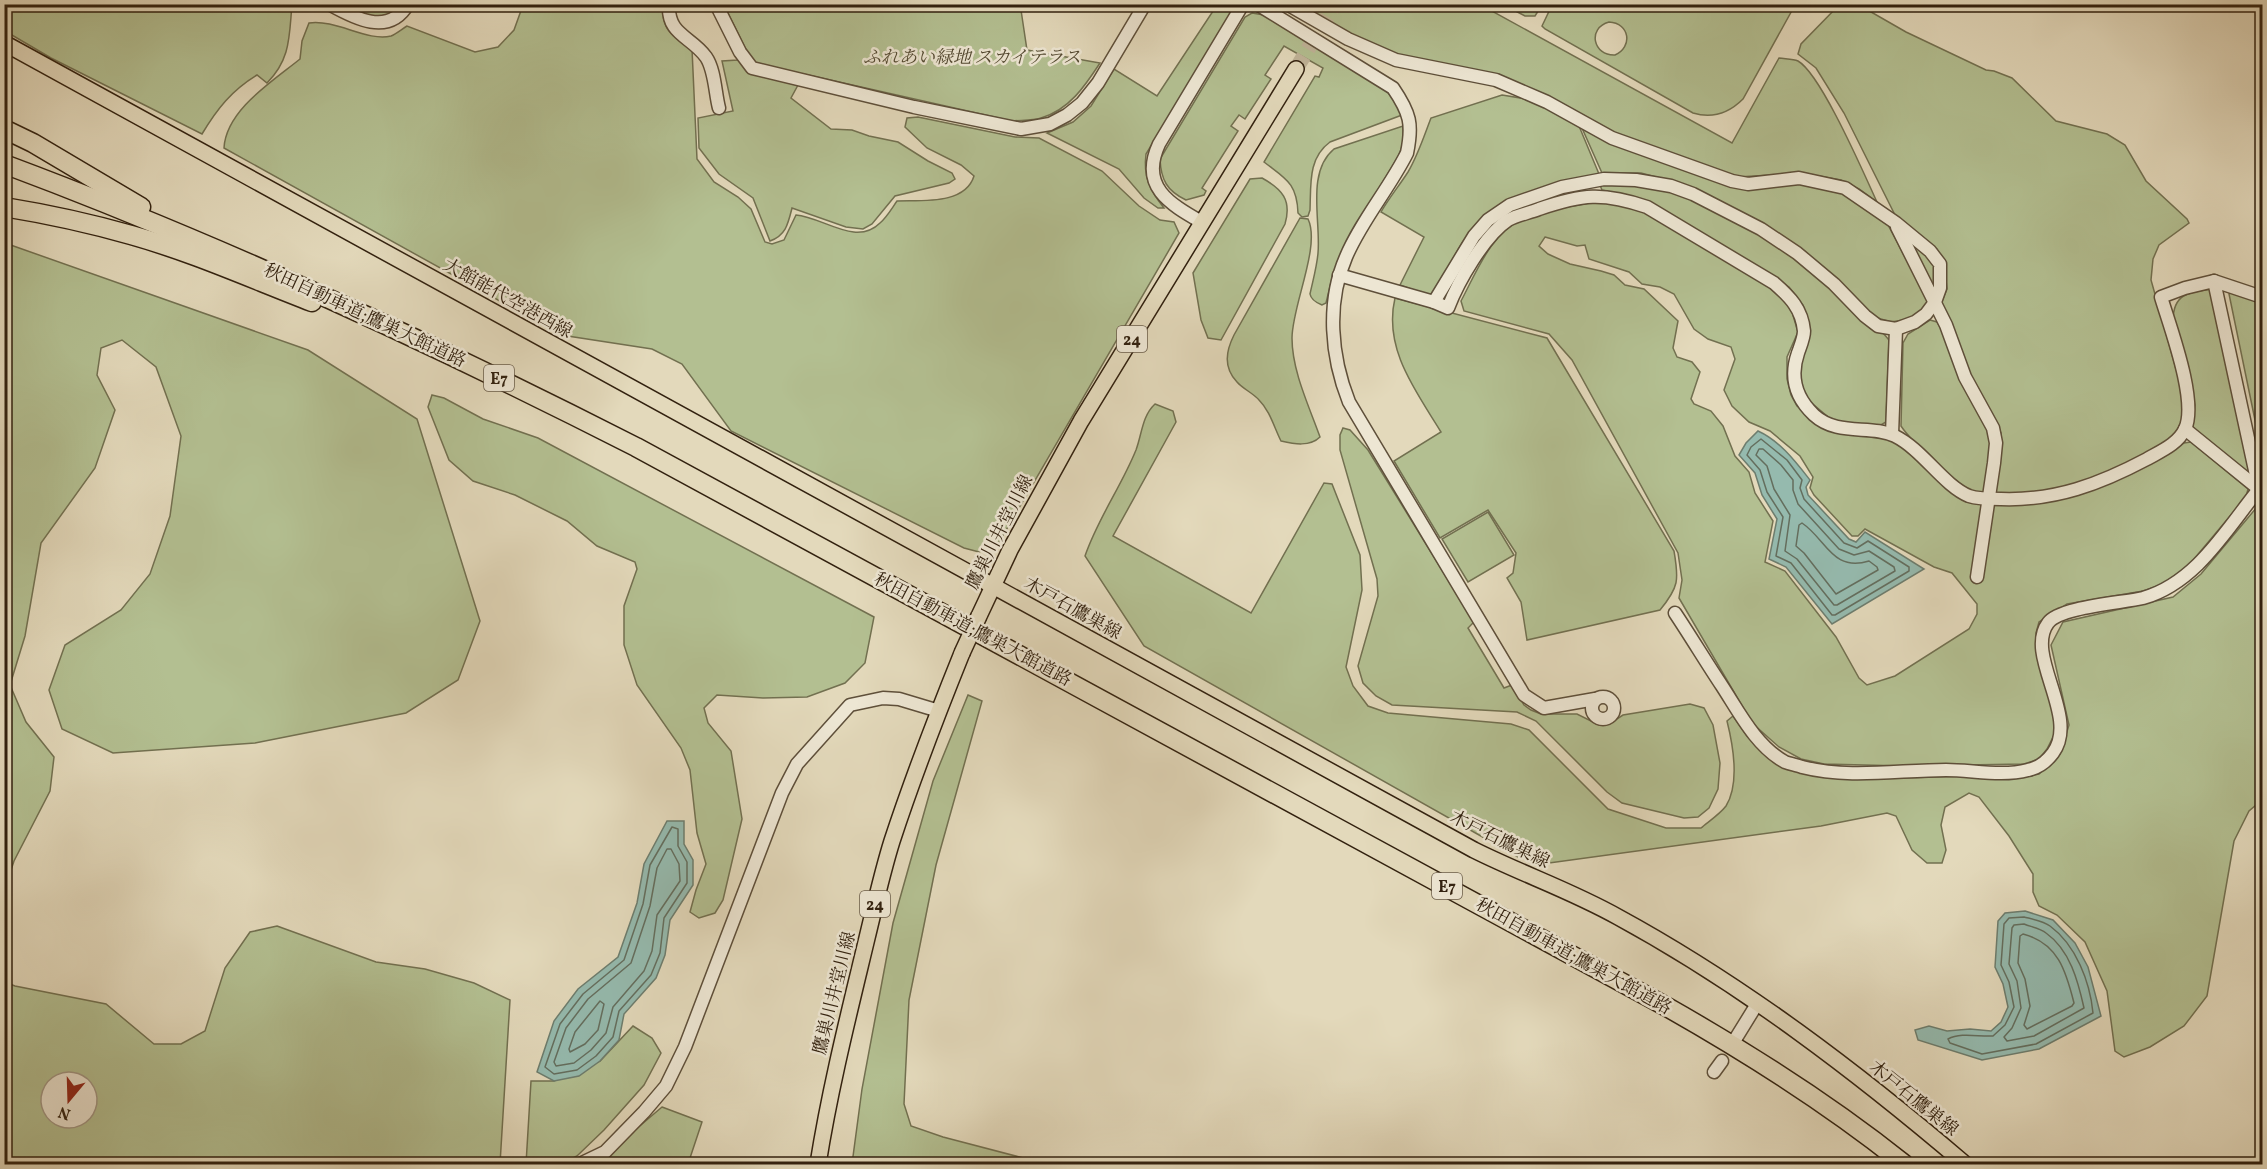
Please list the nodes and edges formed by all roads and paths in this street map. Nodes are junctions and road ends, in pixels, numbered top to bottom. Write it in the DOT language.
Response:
graph roads {
  1 [pos="329,4"];
  2 [pos="408,4"];
  3 [pos="669,4"];
  4 [pos="716,4"];
  5 [pos="1145,4"];
  6 [pos="1243,4"];
  7 [pos="1257,4"];
  8 [pos="1287,4"];
  9 [pos="4,43"];
  10 [pos="1296,69"];
  11 [pos="718,108"];
  12 [pos="4,129"];
  13 [pos="4,164"];
  14 [pos="4,176"];
  15 [pos="4,207"];
  16 [pos="1203,223"];
  17 [pos="1896,223"];
  18 [pos="1340,275"];
  19 [pos="2214,281"];
  20 [pos="313,296"];
  21 [pos="2262,297"];
  22 [pos="1434,302"];
  23 [pos="1935,302"];
  24 [pos="1896,329"];
  25 [pos="2185,429"];
  26 [pos="1892,434"];
  27 [pos="2259,489"];
  28 [pos="1990,499"];
  29 [pos="1977,577"];
  30 [pos="992,586"];
  31 [pos="1676,613"];
  32 [pos="1595,699"];
  33 [pos="939,711"];
  34 [pos="1757,1004"];
  35 [pos="1736,1038"];
  36 [pos="1722,1061"];
  37 [pos="1714,1072"];
  38 [pos="580,1164"];
  39 [pos="818,1164"];
  40 [pos="1887,1164"];
  41 [pos="1904,1164"];
  42 [pos="1965,1164"];
  1 -- 2 [label="street"];
  3 -- 11 [label="street"];
  4 -- 5 [label="street"];
  6 -- 16 [label="street"];
  7 -- 18 [label="street"];
  8 -- 17 [label="street"];
  9 -- 30 [label="main road, 大館能代空港西線"];
  10 -- 16 [label="main road, 鷹巣川井堂川線 / 24"];
  12 -- 20 [label="highway"];
  13 -- 20 [label="highway, 秋田自動車道;鷹巣大館道路 / E7"];
  14 -- 20 [label="highway, 秋田自動車道;鷹巣大館道路 / E7"];
  15 -- 20 [label="highway"];
  16 -- 30 [label="main road, 鷹巣川井堂川線 / 24"];
  17 -- 23 [label="street"];
  17 -- 23 [label="street"];
  18 -- 22 [label="street"];
  18 -- 32 [label="street"];
  19 -- 21 [label="street"];
  19 -- 25 [label="street"];
  19 -- 27 [label="street"];
  20 -- 40 [label="highway, 秋田自動車道;鷹巣大館道路 / E7"];
  20 -- 41 [label="highway, 秋田自動車道;鷹巣大館道路 / E7"];
  22 -- 24 [label="street"];
  22 -- 26 [label="street"];
  23 -- 24 [label="street"];
  23 -- 28 [label="street"];
  24 -- 26 [label="street"];
  25 -- 27 [label="street"];
  25 -- 28 [label="street"];
  26 -- 28 [label="street"];
  27 -- 31 [label="street"];
  28 -- 29 [label="street"];
  30 -- 33 [label="main road, 鷹巣川井堂川線 / 24, bridge"];
  30 -- 34 [label="main road, 木戸石鷹巣線"];
  33 -- 38 [label="street"];
  33 -- 39 [label="main road, 鷹巣川井堂川線 / 24"];
  34 -- 35 [label="street"];
  34 -- 42 [label="main road, 木戸石鷹巣線"];
  36 -- 37 [label="street"];
}
